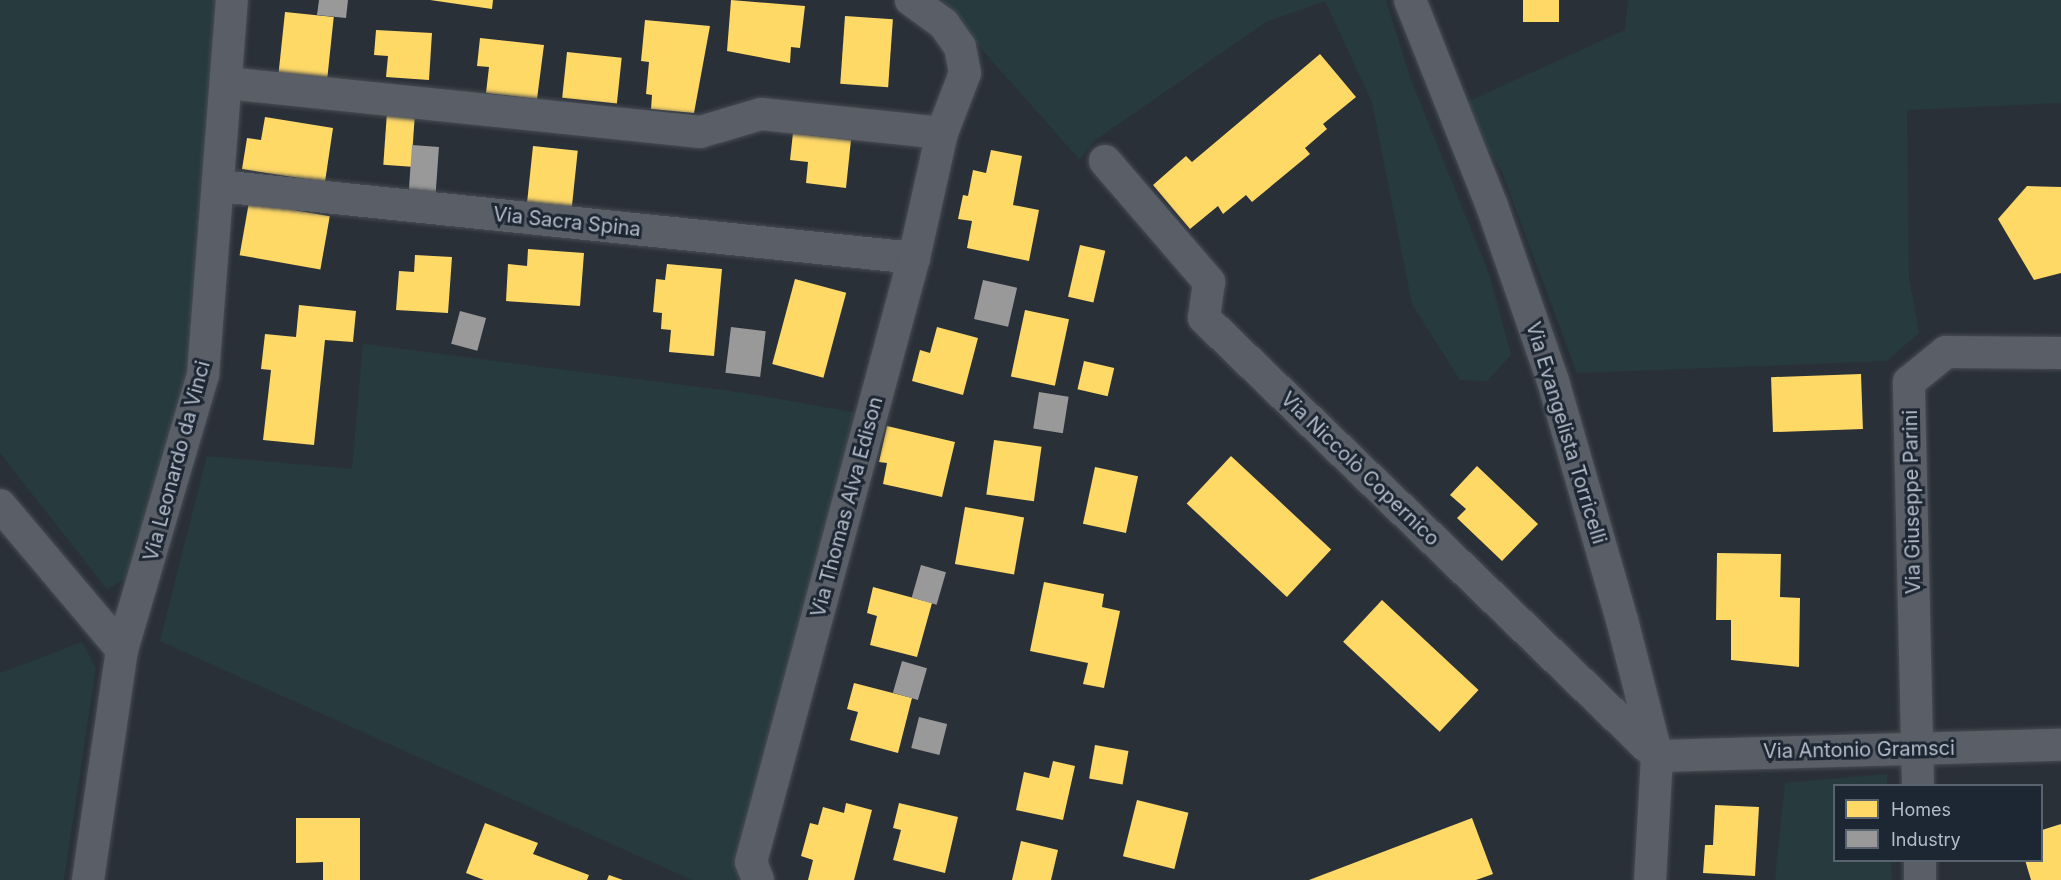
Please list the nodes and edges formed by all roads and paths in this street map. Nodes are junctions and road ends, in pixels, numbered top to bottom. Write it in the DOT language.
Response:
graph roads {
  1 [pos="232,0"];
  2 [pos="911,0"];
  3 [pos="1410,0"];
  4 [pos="226,83"];
  5 [pos="942,133"];
  6 [pos="1104,161"];
  7 [pos="219,186"];
  8 [pos="914,258"];
  9 [pos="2061,353"];
  10 [pos="0,505"];
  11 [pos="122,650"];
  12 [pos="2061,745"];
  13 [pos="1917,748"];
  14 [pos="1657,756"];
  15 [pos="1918,784"];
  16 [pos="1920,862"];
  17 [pos="88,880"];
  18 [pos="758,880"];
  19 [pos="1650,880"];
  20 [pos="1920,880"];
  1 -- 4 [label="street, Via Leonardo da Vinci"];
  2 -- 5 [label="street"];
  3 -- 14 [label="street, Via Evangelista Torricelli"];
  4 -- 5 [label="street"];
  4 -- 7 [label="street, Via Leonardo da Vinci"];
  5 -- 8 [label="street, Via Thomas Alva Edison"];
  6 -- 14 [label="street, Via Niccolò Copernico"];
  7 -- 8 [label="street, Via Sacra Spina"];
  7 -- 11 [label="street, Via Leonardo da Vinci"];
  8 -- 18 [label="street, Via Thomas Alva Edison"];
  9 -- 13 [label="street, Via Giuseppe Parini"];
  10 -- 11 [label="street"];
  11 -- 17 [label="street, Via Leonardo da Vinci"];
  12 -- 13 [label="street, Via Antonio Gramsci"];
  13 -- 14 [label="street, Via Antonio Gramsci"];
  13 -- 15 [label="street, Via Giuseppe Parini"];
  14 -- 19 [label="street, Via Evangelista Torricelli"];
  16 -- 20 [label="street"];
}
